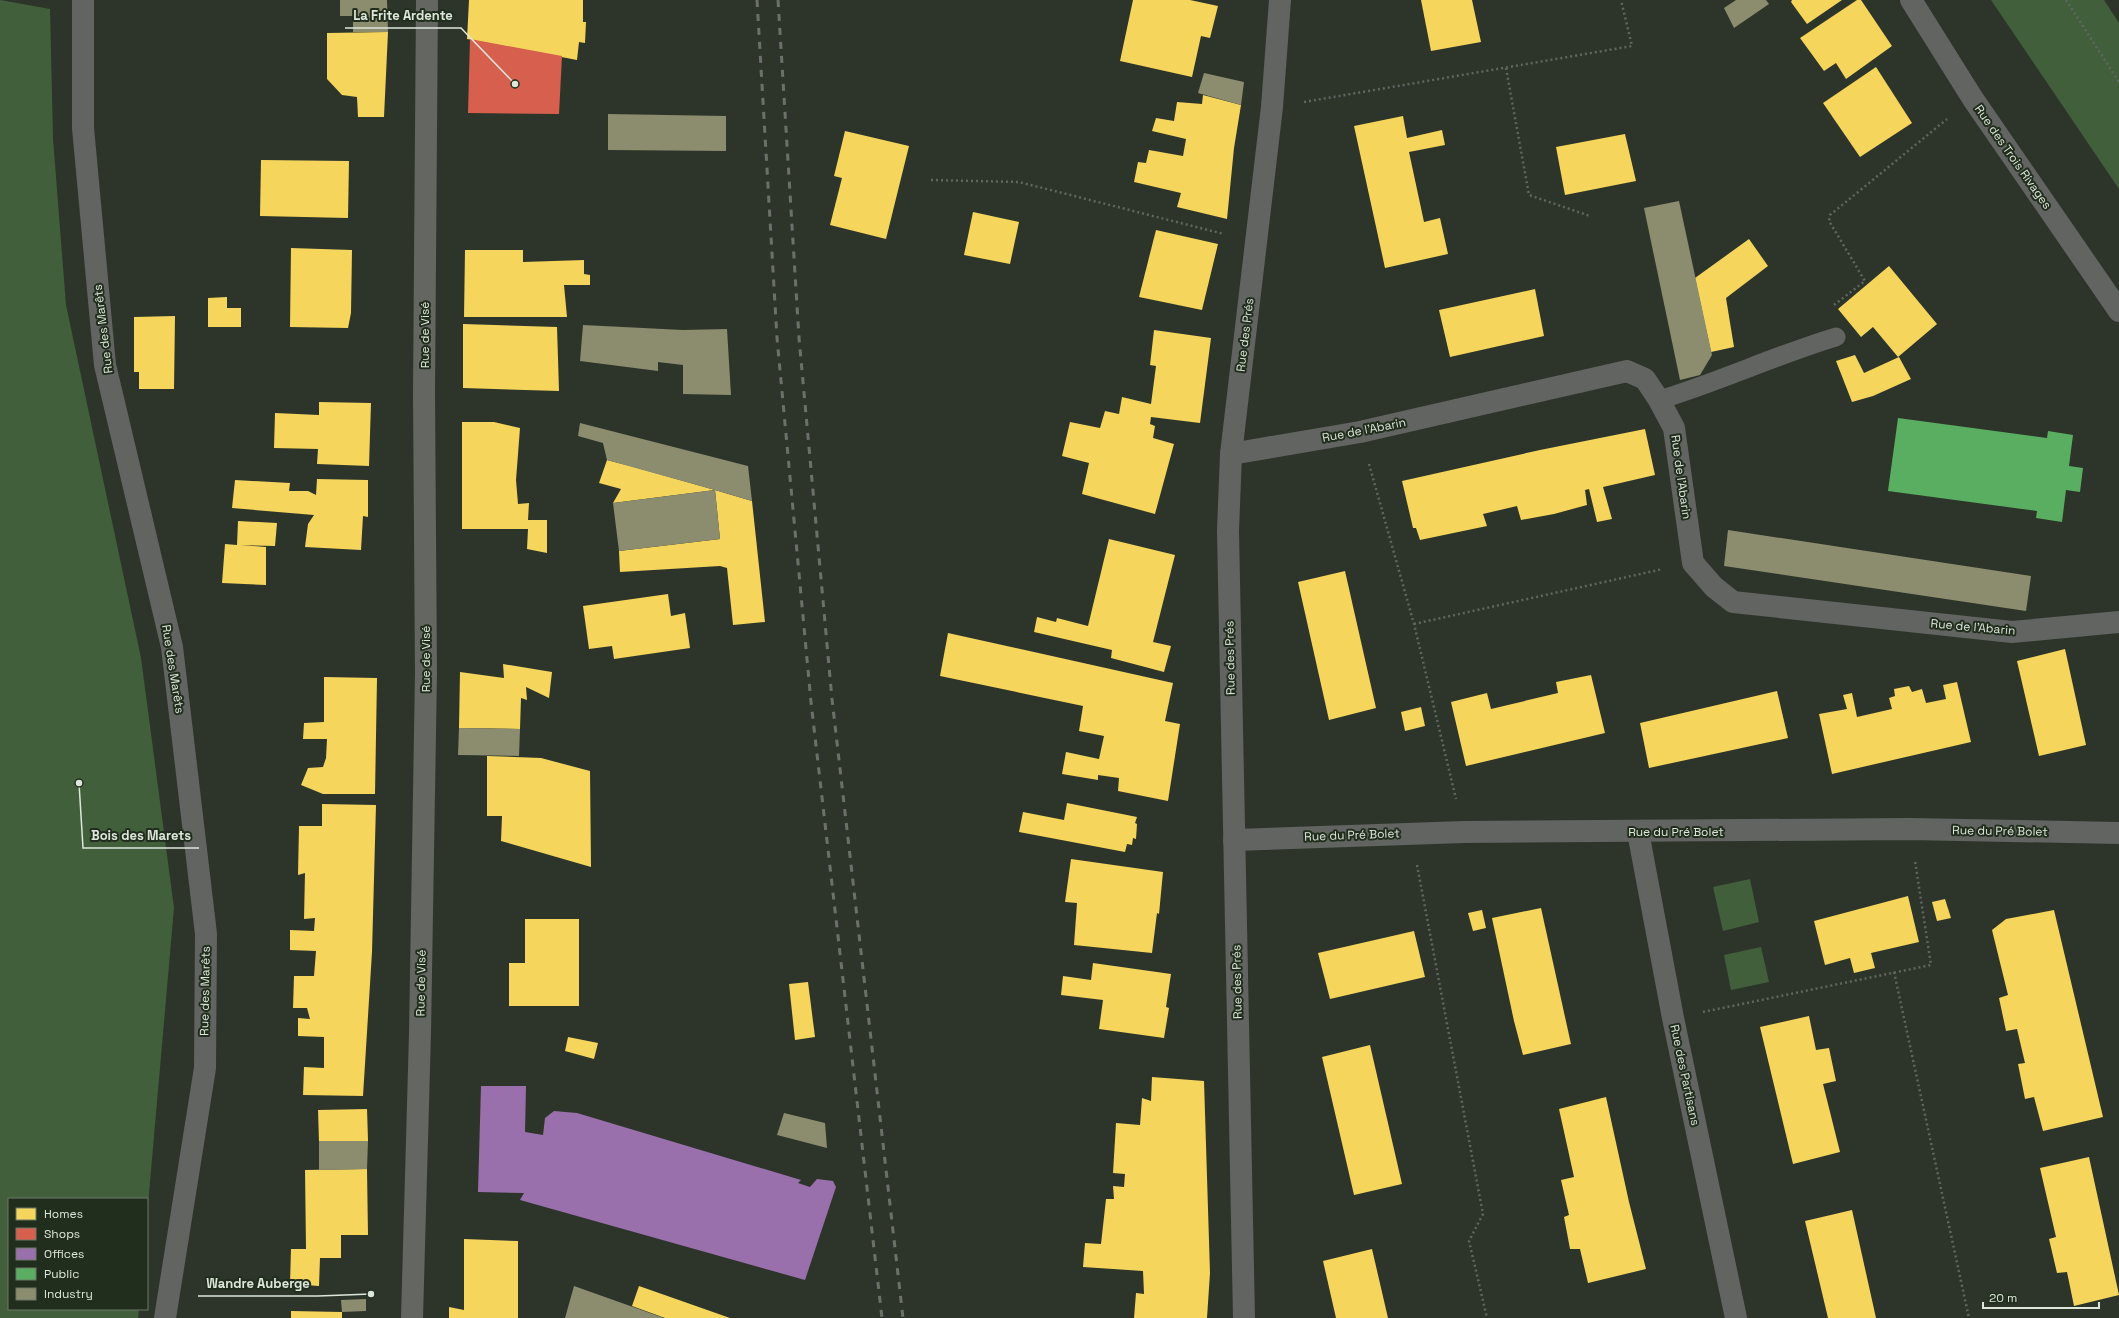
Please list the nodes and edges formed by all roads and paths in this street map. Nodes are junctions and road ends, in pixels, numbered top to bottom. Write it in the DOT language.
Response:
graph roads {
  1 [pos="83,0"];
  2 [pos="428,0"];
  3 [pos="1280,0"];
  4 [pos="1621,0"];
  5 [pos="1910,0"];
  6 [pos="2066,0"];
  7 [pos="1506,68"];
  8 [pos="2119,82"];
  9 [pos="1973,99"];
  10 [pos="1272,107"];
  11 [pos="932,180"];
  12 [pos="1590,216"];
  13 [pos="1256,242"];
  14 [pos="2119,311"];
  15 [pos="1836,337"];
  16 [pos="1805,347"];
  17 [pos="1659,400"];
  18 [pos="1360,432"];
  19 [pos="1231,454"];
  20 [pos="1693,563"];
  21 [pos="2119,622"];
  22 [pos="1414,624"];
  23 [pos="1910,829"];
  24 [pos="1464,832"];
  25 [pos="1638,832"];
  26 [pos="1411,833"];
  27 [pos="2119,833"];
  28 [pos="1234,840"];
  29 [pos="1894,972"];
  30 [pos="1673,1018"];
  31 [pos="165,1318"];
  32 [pos="412,1318"];
  33 [pos="1244,1318"];
  34 [pos="1487,1318"];
  35 [pos="1736,1318"];
  36 [pos="1969,1318"];
  1 -- 31 [label="street, Rue des Marêts"];
  2 -- 32 [label="street, Rue de Visé"];
  3 -- 10 [label="street, Rue des Prés"];
  4 -- 7 [label="path"];
  5 -- 9 [label="street, Rue des Trois Rivages"];
  6 -- 8 [label="path"];
  7 -- 10 [label="path"];
  7 -- 12 [label="path"];
  9 -- 14 [label="street, Rue des Trois Rivages"];
  9 -- 16 [label="path"];
  10 -- 13 [label="street, Rue des Prés"];
  11 -- 13 [label="path"];
  13 -- 19 [label="street, Rue des Prés"];
  15 -- 16 [label="lane"];
  16 -- 17 [label="lane"];
  17 -- 18 [label="street, Rue de l'Abarin"];
  17 -- 20 [label="street, Rue de l'Abarin"];
  18 -- 19 [label="street, Rue de l'Abarin"];
  18 -- 22 [label="path"];
  19 -- 28 [label="street, Rue des Prés"];
  20 -- 21 [label="street, Rue de l'Abarin"];
  20 -- 22 [label="path"];
  22 -- 24 [label="path"];
  23 -- 25 [label="street, Rue du Pré Bolet"];
  23 -- 27 [label="street, Rue du Pré Bolet"];
  23 -- 29 [label="path"];
  24 -- 25 [label="street, Rue du Pré Bolet"];
  24 -- 26 [label="street, Rue du Pré Bolet"];
  25 -- 30 [label="street, Rue des Partisans"];
  26 -- 28 [label="street, Rue du Pré Bolet"];
  26 -- 34 [label="path"];
  28 -- 33 [label="street, Rue des Prés"];
  29 -- 30 [label="path"];
  29 -- 36 [label="path"];
  30 -- 35 [label="street, Rue des Partisans"];
}
